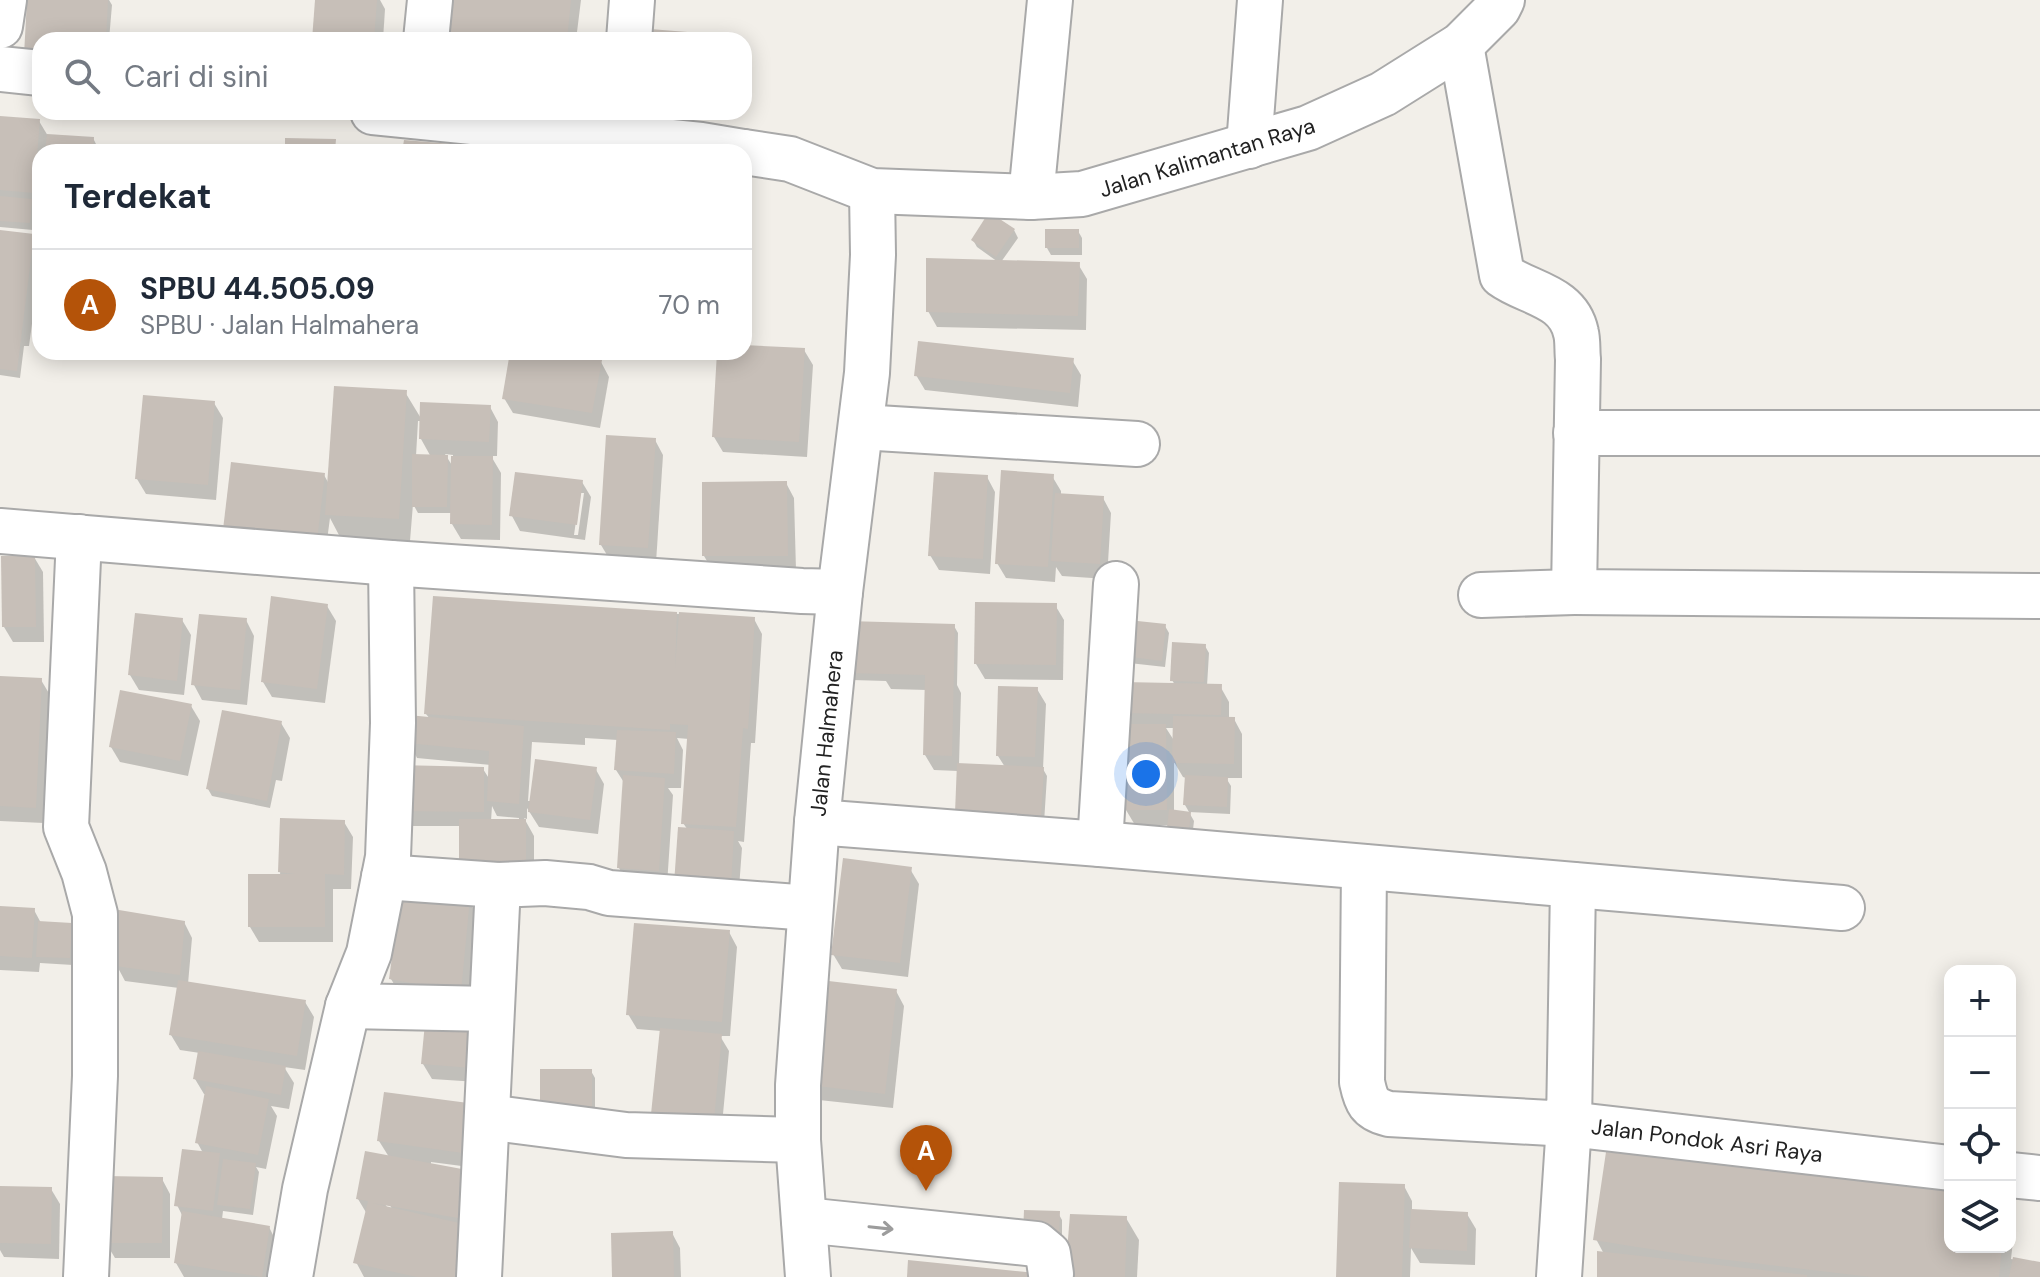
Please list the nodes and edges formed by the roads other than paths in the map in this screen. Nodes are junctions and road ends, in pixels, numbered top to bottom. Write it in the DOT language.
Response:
graph roads {
  1 [pos="4,0"];
  2 [pos="430,0"];
  3 [pos="632,0"];
  4 [pos="1050,0"];
  5 [pos="1260,0"];
  6 [pos="1502,0"];
  7 [pos="0,26"];
  8 [pos="427,32"];
  9 [pos="630,32"];
  10 [pos="1461,45"];
  11 [pos="0,69"];
  12 [pos="32,72"];
  13 [pos="520,120"];
  14 [pos="622,125"];
  15 [pos="697,144"];
  16 [pos="1249,146"];
  17 [pos="752,153"];
  18 [pos="872,191"];
  19 [pos="1031,197"];
  20 [pos="861,427"];
  21 [pos="1576,433"];
  22 [pos="2040,433"];
  23 [pos="1137,444"];
  24 [pos="0,531"];
  25 [pos="79,537"];
  26 [pos="391,563"];
  27 [pos="1116,584"];
  28 [pos="840,592"];
  29 [pos="1574,592"];
  30 [pos="1481,595"];
  31 [pos="2040,596"];
  32 [pos="817,822"];
  33 [pos="1100,844"];
  34 [pos="1364,867"];
  35 [pos="384,877"];
  36 [pos="498,885"];
  37 [pos="1573,885"];
  38 [pos="810,908"];
  39 [pos="1842,908"];
  40 [pos="348,1006"];
  41 [pos="491,1009"];
  42 [pos="487,1117"];
  43 [pos="1569,1124"];
  44 [pos="798,1140"];
  45 [pos="1944,1167"];
  46 [pos="2016,1176"];
  47 [pos="2040,1178"];
  48 [pos="804,1220"];
  49 [pos="1051,1274"];
  50 [pos="86,1277"];
  51 [pos="290,1277"];
  52 [pos="479,1277"];
  53 [pos="808,1277"];
  54 [pos="1559,1277"];
  1 -- 7 [label="street"];
  2 -- 8 [label="street"];
  3 -- 9 [label="street"];
  4 -- 19 [label="street"];
  5 -- 16 [label="street"];
  6 -- 10 [label="street, Jalan Kalimantan Raya"];
  10 -- 16 [label="street, Jalan Kalimantan Raya"];
  10 -- 21 [label="street"];
  11 -- 12 [label="street"];
  13 -- 14 [label="street, Jalan Kalimantan Raya"];
  14 -- 15 [label="street, Jalan Kalimantan Raya"];
  16 -- 19 [label="street, Jalan Kalimantan Raya"];
  17 -- 18 [label="street, Jalan Kalimantan Raya"];
  18 -- 19 [label="street, Jalan Kalimantan Raya"];
  18 -- 20 [label="street, Jalan Halmahera"];
  20 -- 23 [label="street"];
  20 -- 28 [label="street, Jalan Halmahera"];
  21 -- 22 [label="street"];
  21 -- 29 [label="street"];
  24 -- 25 [label="street"];
  25 -- 26 [label="street"];
  25 -- 50 [label="street"];
  26 -- 28 [label="street"];
  26 -- 35 [label="street"];
  27 -- 33 [label="street"];
  28 -- 32 [label="street, Jalan Halmahera"];
  29 -- 30 [label="street"];
  29 -- 31 [label="street"];
  32 -- 33 [label="street"];
  32 -- 38 [label="street, Jalan Halmahera"];
  33 -- 34 [label="street"];
  34 -- 37 [label="street"];
  34 -- 43 [label="street"];
  35 -- 36 [label="street"];
  35 -- 40 [label="street"];
  36 -- 38 [label="street"];
  36 -- 41 [label="street"];
  37 -- 39 [label="street"];
  37 -- 43 [label="street"];
  38 -- 44 [label="street, Jalan Halmahera"];
  40 -- 41 [label="street"];
  40 -- 51 [label="street"];
  41 -- 42 [label="street"];
  42 -- 44 [label="street"];
  42 -- 52 [label="street"];
  43 -- 45 [label="street, Jalan Pondok Asri Raya"];
  43 -- 54 [label="street, Jalan Pondok Asri Raya"];
  44 -- 48 [label="street, Jalan Halmahera"];
  46 -- 47 [label="street"];
  48 -- 49 [label="street, one-way"];
  48 -- 53 [label="street, Jalan Halmahera"];
}
